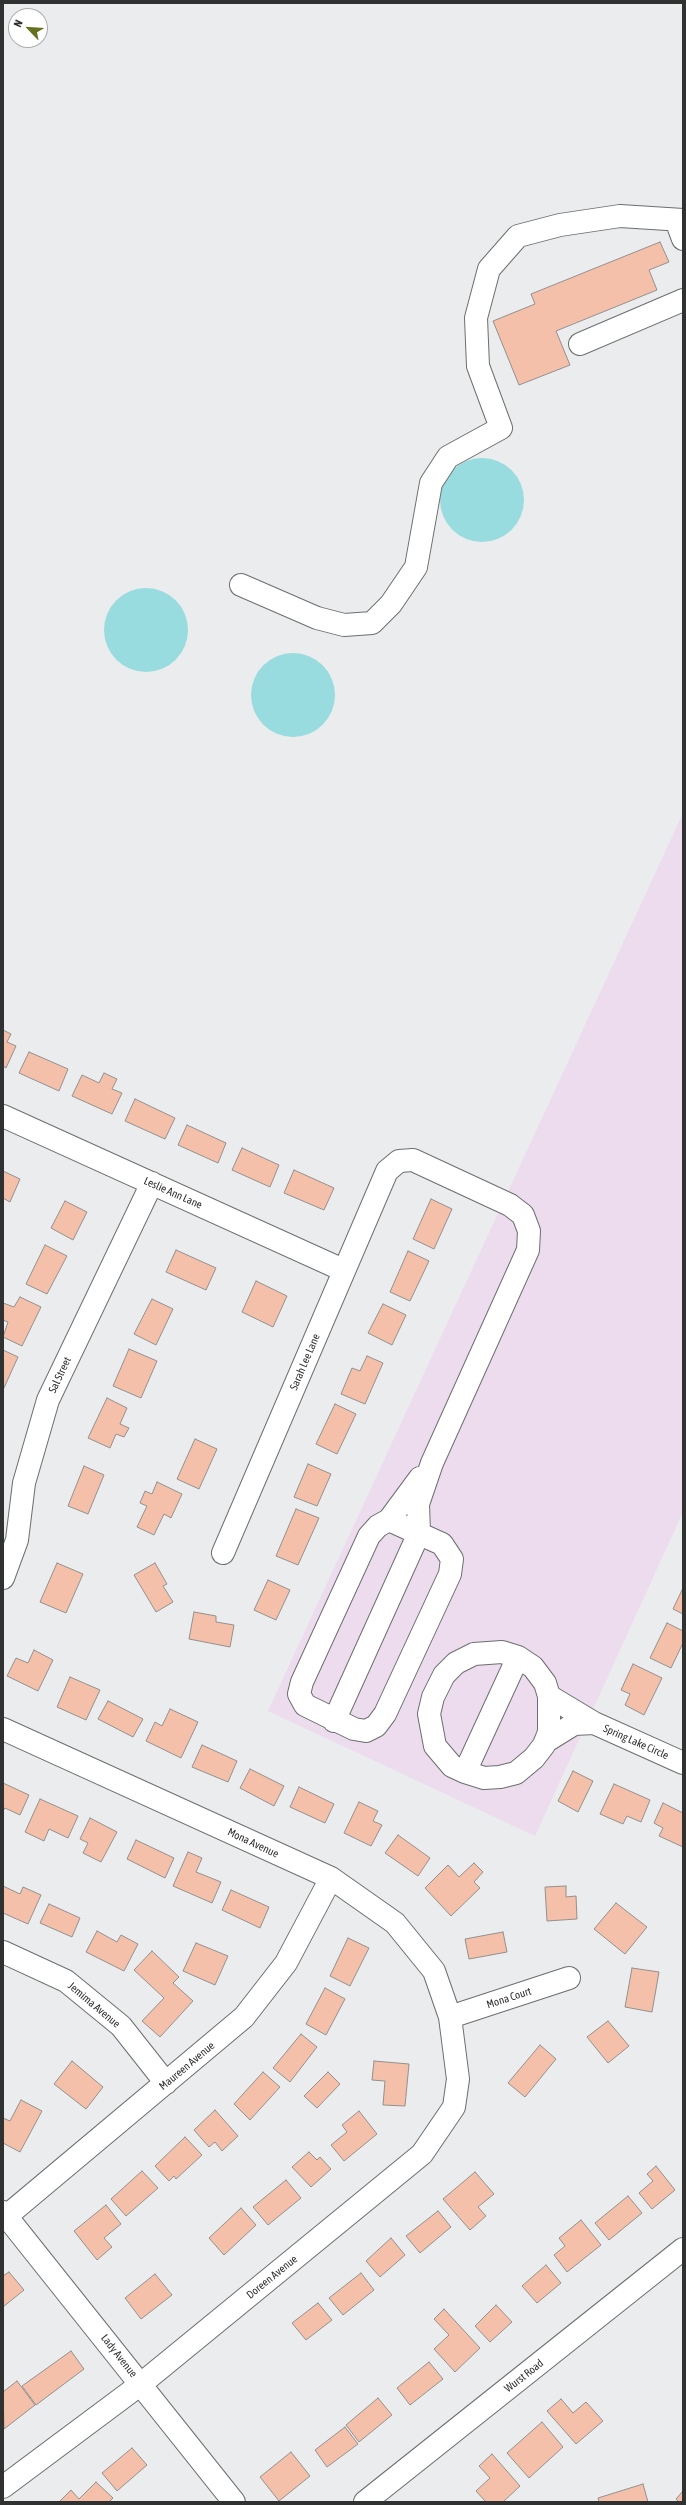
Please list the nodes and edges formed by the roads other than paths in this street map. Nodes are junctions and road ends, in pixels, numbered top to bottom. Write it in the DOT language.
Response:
graph roads {
  1 [pos="681,226"];
  2 [pos="683,300"];
  3 [pos="580,344"];
  4 [pos="241,585"];
  5 [pos="3,1116"];
  6 [pos="152,1183"];
  7 [pos="343,1270"];
  8 [pos="432,1463"];
  9 [pos="389,1520"];
  10 [pos="419,1533"];
  11 [pos="224,1553"];
  12 [pos="3,1578"];
  13 [pos="518,1657"];
  14 [pos="549,1696"];
  15 [pos="334,1720"];
  16 [pos="594,1723"];
  17 [pos="3,1729"];
  18 [pos="545,1742"];
  19 [pos="681,1756"];
  20 [pos="465,1772"];
  21 [pos="331,1878"];
  22 [pos="3,1952"];
  23 [pos="569,1978"];
  24 [pos="450,2017"];
  25 [pos="166,2083"];
  26 [pos="4,2216"];
  27 [pos="683,2250"];
  28 [pos="141,2384"];
  29 [pos="3,2487"];
  30 [pos="234,2502"];
  31 [pos="365,2502"];
  1 -- 4 [label="street"];
  2 -- 3 [label="street"];
  5 -- 6 [label="street, Leslie Ann Lane"];
  6 -- 7 [label="street, Leslie Ann Lane"];
  6 -- 12 [label="street, Sal Street"];
  7 -- 8 [label="street, Sarah Lee Lane"];
  7 -- 11 [label="street, Sarah Lee Lane"];
  8 -- 9 [label="street"];
  8 -- 10 [label="street"];
  9 -- 10 [label="street"];
  9 -- 15 [label="street"];
  10 -- 15 [label="street"];
  10 -- 15 [label="street"];
  13 -- 14 [label="street"];
  13 -- 20 [label="street"];
  13 -- 20 [label="street"];
  14 -- 16 [label="street, Spring Lake Circle"];
  14 -- 18 [label="street"];
  16 -- 18 [label="street"];
  16 -- 19 [label="street, Spring Lake Circle"];
  17 -- 21 [label="street, Mona Avenue"];
  18 -- 20 [label="street"];
  21 -- 24 [label="street, Mona Avenue"];
  21 -- 25 [label="street, Maureen Avenue"];
  22 -- 25 [label="street, Jemima Avenue"];
  23 -- 24 [label="street, Mona Court"];
  24 -- 28 [label="street, Doreen Avenue"];
  25 -- 26 [label="street, Maureen Avenue"];
  26 -- 28 [label="street, Lady Avenue"];
  27 -- 31 [label="street, Wurst Road"];
  28 -- 29 [label="street, Doreen Avenue"];
  28 -- 30 [label="street, Lady Avenue"];
}
